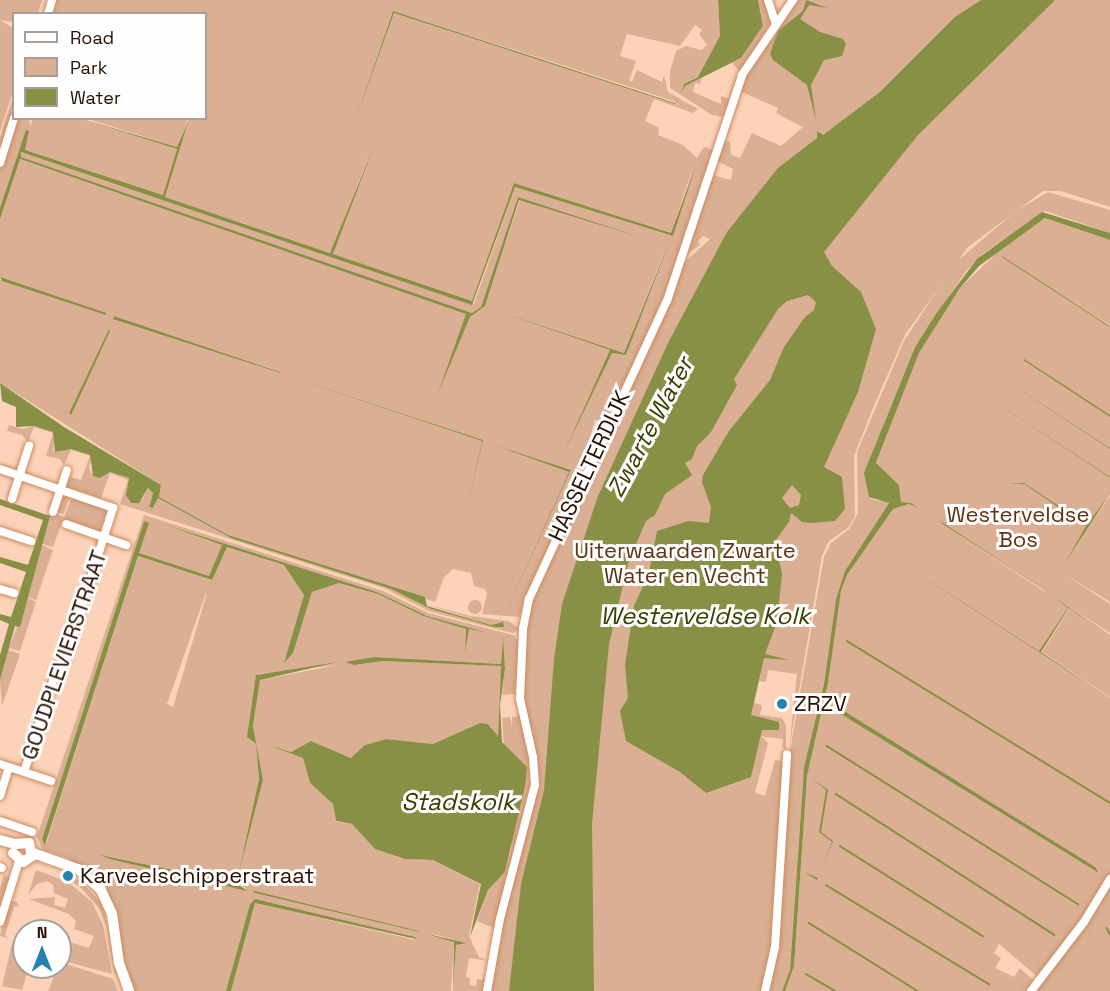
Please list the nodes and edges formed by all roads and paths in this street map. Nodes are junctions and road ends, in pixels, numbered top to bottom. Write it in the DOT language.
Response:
graph roads {
  1 [pos="768,0"];
  2 [pos="793,0"];
  3 [pos="775,21"];
  4 [pos="13,120"];
  5 [pos="0,163"];
  6 [pos="29,446"];
  7 [pos="0,469"];
  8 [pos="67,470"];
  9 [pos="20,475"];
  10 [pos="61,489"];
  11 [pos="12,499"];
  12 [pos="54,512"];
  13 [pos="66,524"];
  14 [pos="0,531"];
  15 [pos="105,537"];
  16 [pos="31,541"];
  17 [pos="126,545"];
  18 [pos="0,589"];
  19 [pos="14,593"];
  20 [pos="788,754"];
  21 [pos="0,764"];
  22 [pos="9,767"];
  23 [pos="24,772"];
  24 [pos="51,781"];
  25 [pos="0,796"];
  26 [pos="0,821"];
  27 [pos="32,832"];
  28 [pos="0,840"];
  29 [pos="0,849"];
  30 [pos="22,854"];
  31 [pos="1110,879"];
  32 [pos="0,922"];
  33 [pos="129,991"];
  34 [pos="487,991"];
  35 [pos="765,991"];
  36 [pos="1031,991"];
  1 -- 3 [label="street"];
  2 -- 3 [label="street, HASSELTERDIJK"];
  3 -- 34 [label="street, HASSELTERDIJK"];
  4 -- 5 [label="street"];
  6 -- 9 [label="street"];
  7 -- 9 [label="street, GOUDPLEVIERSTRAAT"];
  8 -- 10 [label="street"];
  9 -- 10 [label="street, GOUDPLEVIERSTRAAT"];
  9 -- 11 [label="street"];
  10 -- 12 [label="street"];
  10 -- 15 [label="street, GOUDPLEVIERSTRAAT"];
  13 -- 15 [label="street, GOUDPLEVIERSTRAAT"];
  14 -- 16 [label="street"];
  15 -- 17 [label="street, GOUDPLEVIERSTRAAT"];
  15 -- 23 [label="street, GOUDPLEVIERSTRAAT"];
  18 -- 19 [label="street"];
  20 -- 35 [label="street"];
  21 -- 22 [label="street, GOUDPLEVIERSTRAAT"];
  22 -- 23 [label="street, GOUDPLEVIERSTRAAT"];
  22 -- 25 [label="street"];
  23 -- 24 [label="street, GOUDPLEVIERSTRAAT"];
  26 -- 27 [label="street"];
  28 -- 30 [label="main road"];
  29 -- 30 [label="main road"];
  30 -- 32 [label="street"];
  30 -- 33 [label="main road"];
  31 -- 36 [label="street"];
}
